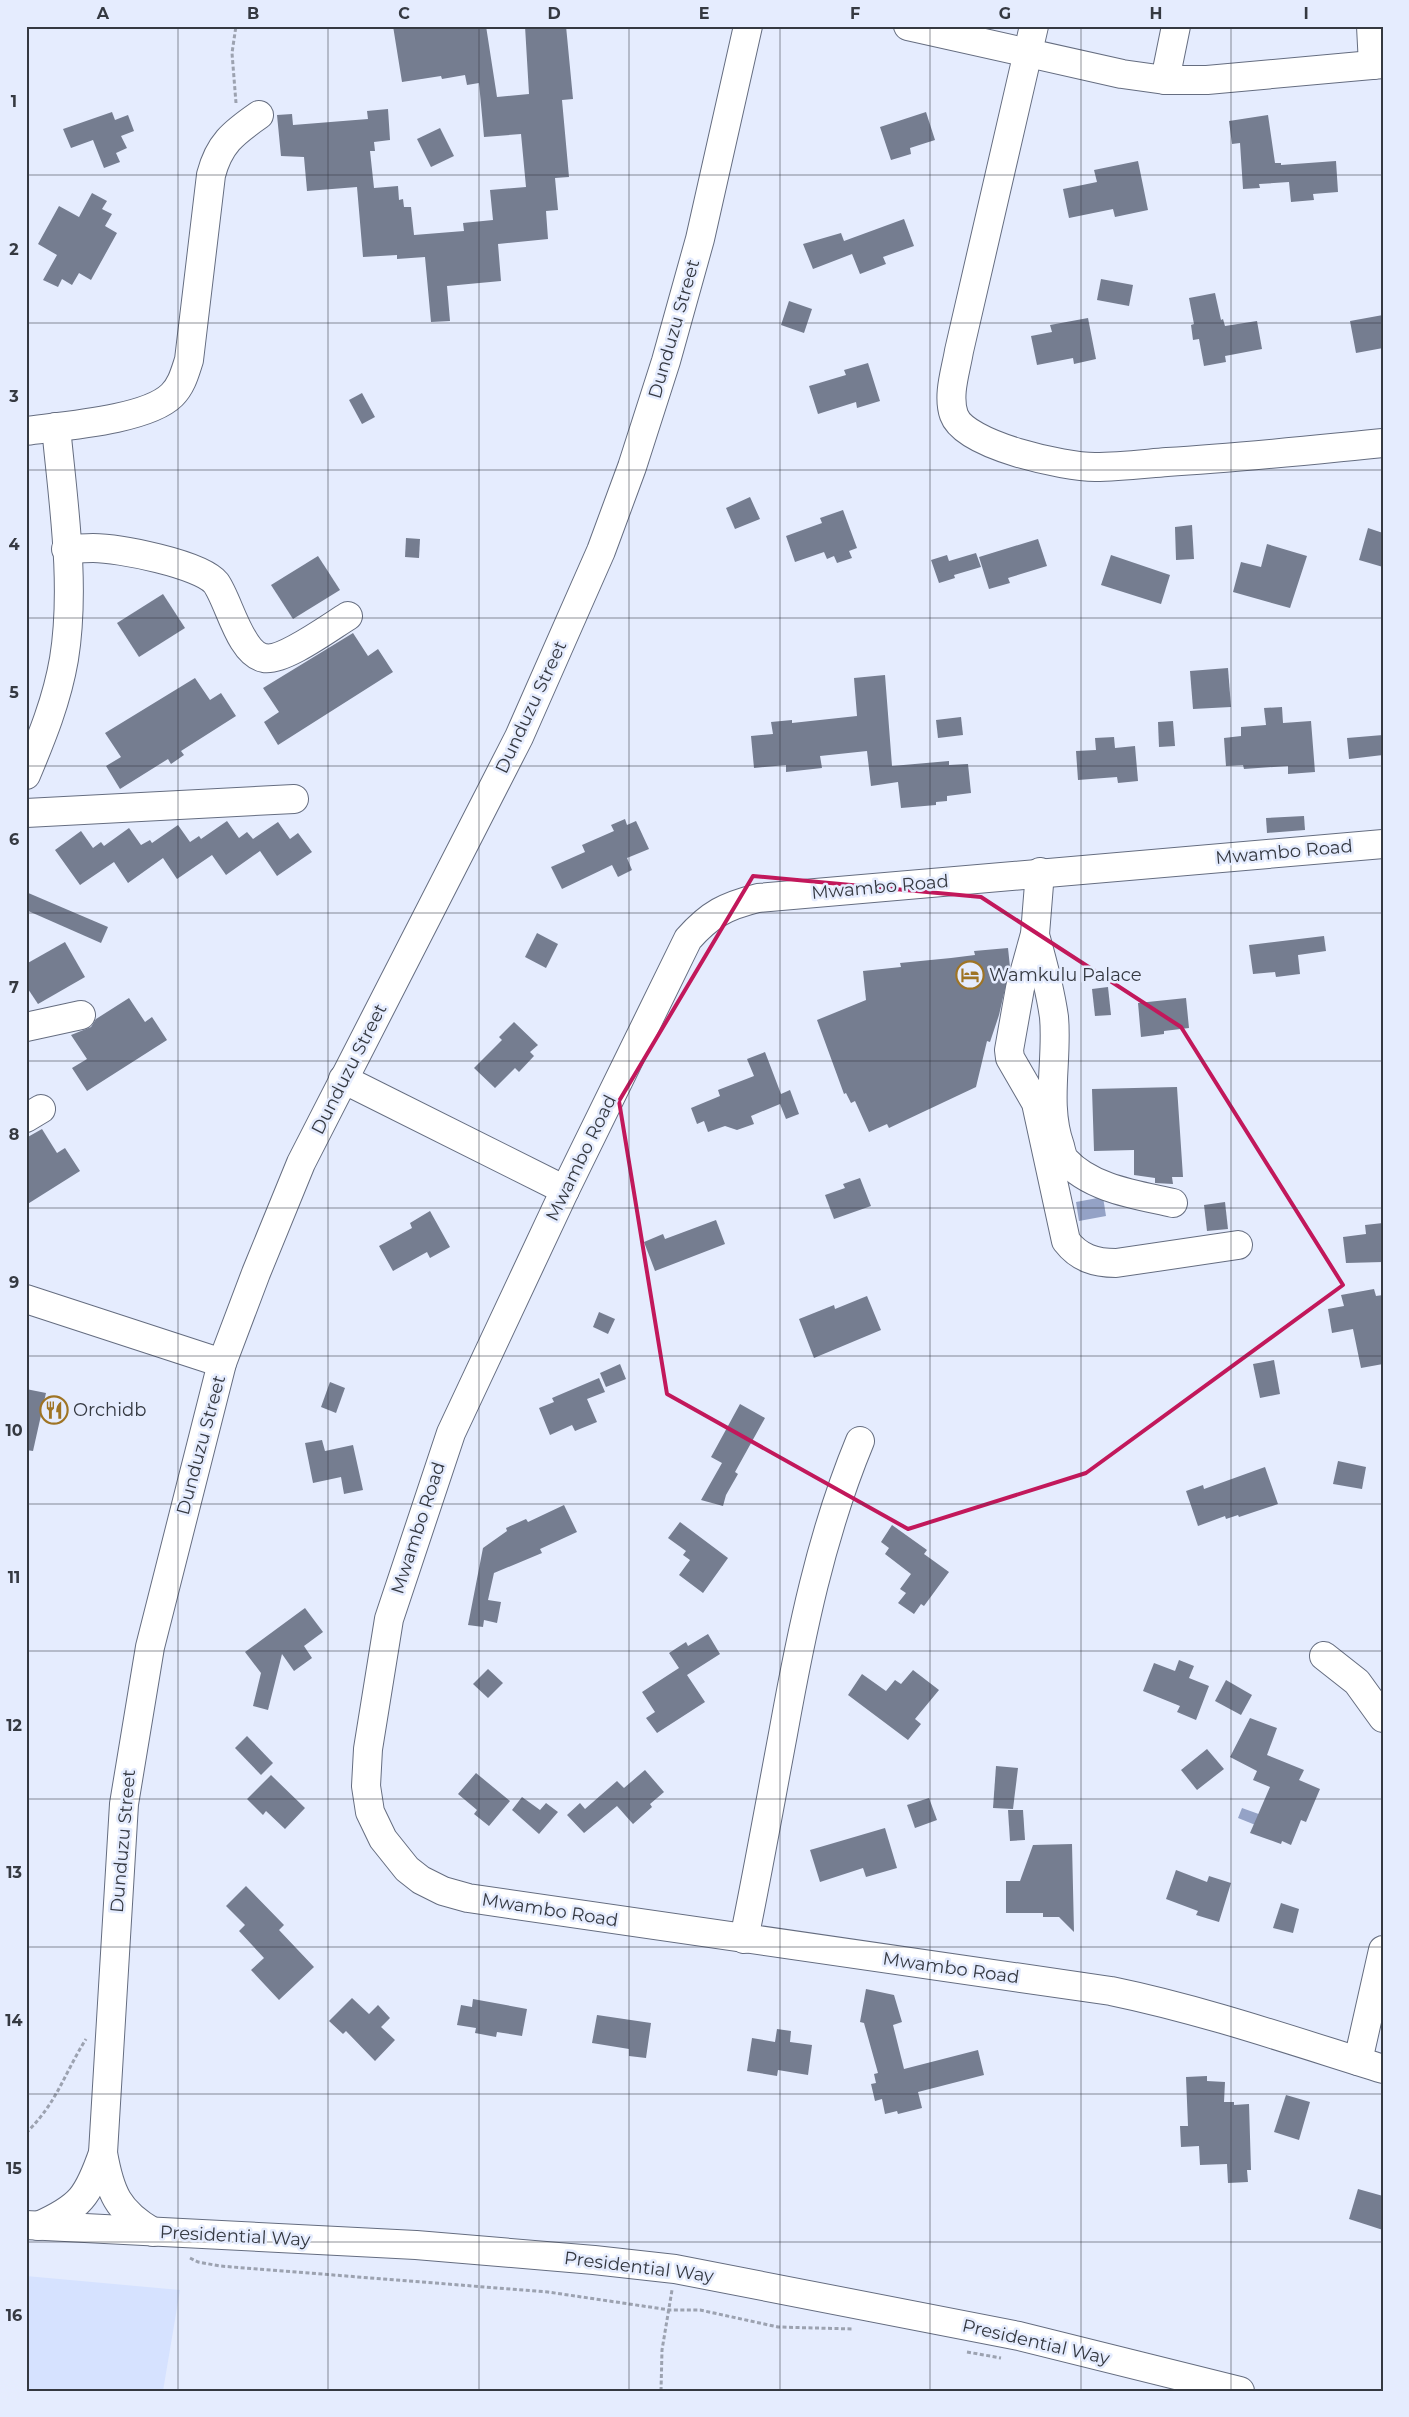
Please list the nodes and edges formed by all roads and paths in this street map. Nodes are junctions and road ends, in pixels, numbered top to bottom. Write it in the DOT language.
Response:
graph roads {
  1 [pos="236,26"];
  2 [pos="748,26"];
  3 [pos="908,26"];
  4 [pos="1034,26"];
  5 [pos="1176,26"];
  6 [pos="1371,26"];
  7 [pos="1028,54"];
  8 [pos="1378,64"];
  9 [pos="1165,80"];
  10 [pos="248,122"];
  11 [pos="56,427"];
  12 [pos="26,431"];
  13 [pos="1383,443"];
  14 [pos="66,549"];
  15 [pos="348,616"];
  16 [pos="26,775"];
  17 [pos="294,800"];
  18 [pos="26,813"];
  19 [pos="1383,844"];
  20 [pos="1040,872"];
  21 [pos="1035,934"];
  22 [pos="81,1016"];
  23 [pos="26,1027"];
  24 [pos="343,1079"];
  25 [pos="565,1190"];
  26 [pos="1173,1203"];
  27 [pos="1238,1245"];
  28 [pos="26,1299"];
  29 [pos="222,1363"];
  30 [pos="860,1441"];
  31 [pos="1324,1656"];
  32 [pos="1383,1718"];
  33 [pos="744,1939"];
  34 [pos="1383,1950"];
  35 [pos="112,2015"];
  36 [pos="1371,2065"];
  37 [pos="26,2133"];
  38 [pos="103,2152"];
  39 [pos="32,2225"];
  40 [pos="153,2232"];
  41 [pos="182,2253"];
  42 [pos="674,2269"];
  43 [pos="670,2310"];
  44 [pos="860,2329"];
  45 [pos="964,2351"];
  46 [pos="1010,2359"];
  47 [pos="661,2391"];
  48 [pos="1240,2391"];
  1 -- 10 [label="path"];
  2 -- 24 [label="street, Dunduzu Street"];
  3 -- 7 [label="street"];
  4 -- 7 [label="street"];
  5 -- 9 [label="street"];
  6 -- 8 [label="street"];
  7 -- 9 [label="street"];
  7 -- 13 [label="street"];
  8 -- 9 [label="street"];
  10 -- 11 [label="street"];
  11 -- 12 [label="street"];
  11 -- 14 [label="street"];
  14 -- 15 [label="street"];
  14 -- 16 [label="street"];
  17 -- 18 [label="street"];
  19 -- 20 [label="street, Mwambo Road"];
  20 -- 21 [label="street"];
  20 -- 25 [label="street, Mwambo Road"];
  21 -- 26 [label="street"];
  21 -- 27 [label="street"];
  22 -- 23 [label="street"];
  24 -- 25 [label="street"];
  24 -- 29 [label="street, Dunduzu Street"];
  25 -- 33 [label="street, Mwambo Road"];
  28 -- 29 [label="street"];
  29 -- 35 [label="street, Dunduzu Street"];
  30 -- 33 [label="street"];
  31 -- 32 [label="street"];
  33 -- 36 [label="street, Mwambo Road"];
  34 -- 36 [label="street"];
  35 -- 37 [label="path"];
  35 -- 38 [label="street, Dunduzu Street"];
  38 -- 39 [label="street, Dunduzu Street"];
  38 -- 40 [label="street, Dunduzu Street"];
  39 -- 40 [label="street, Presidential Way"];
  40 -- 42 [label="street, Presidential Way"];
  41 -- 43 [label="path"];
  42 -- 43 [label="path"];
  42 -- 48 [label="street, Presidential Way"];
  43 -- 44 [label="path"];
  43 -- 47 [label="path"];
  45 -- 46 [label="path"];
}
